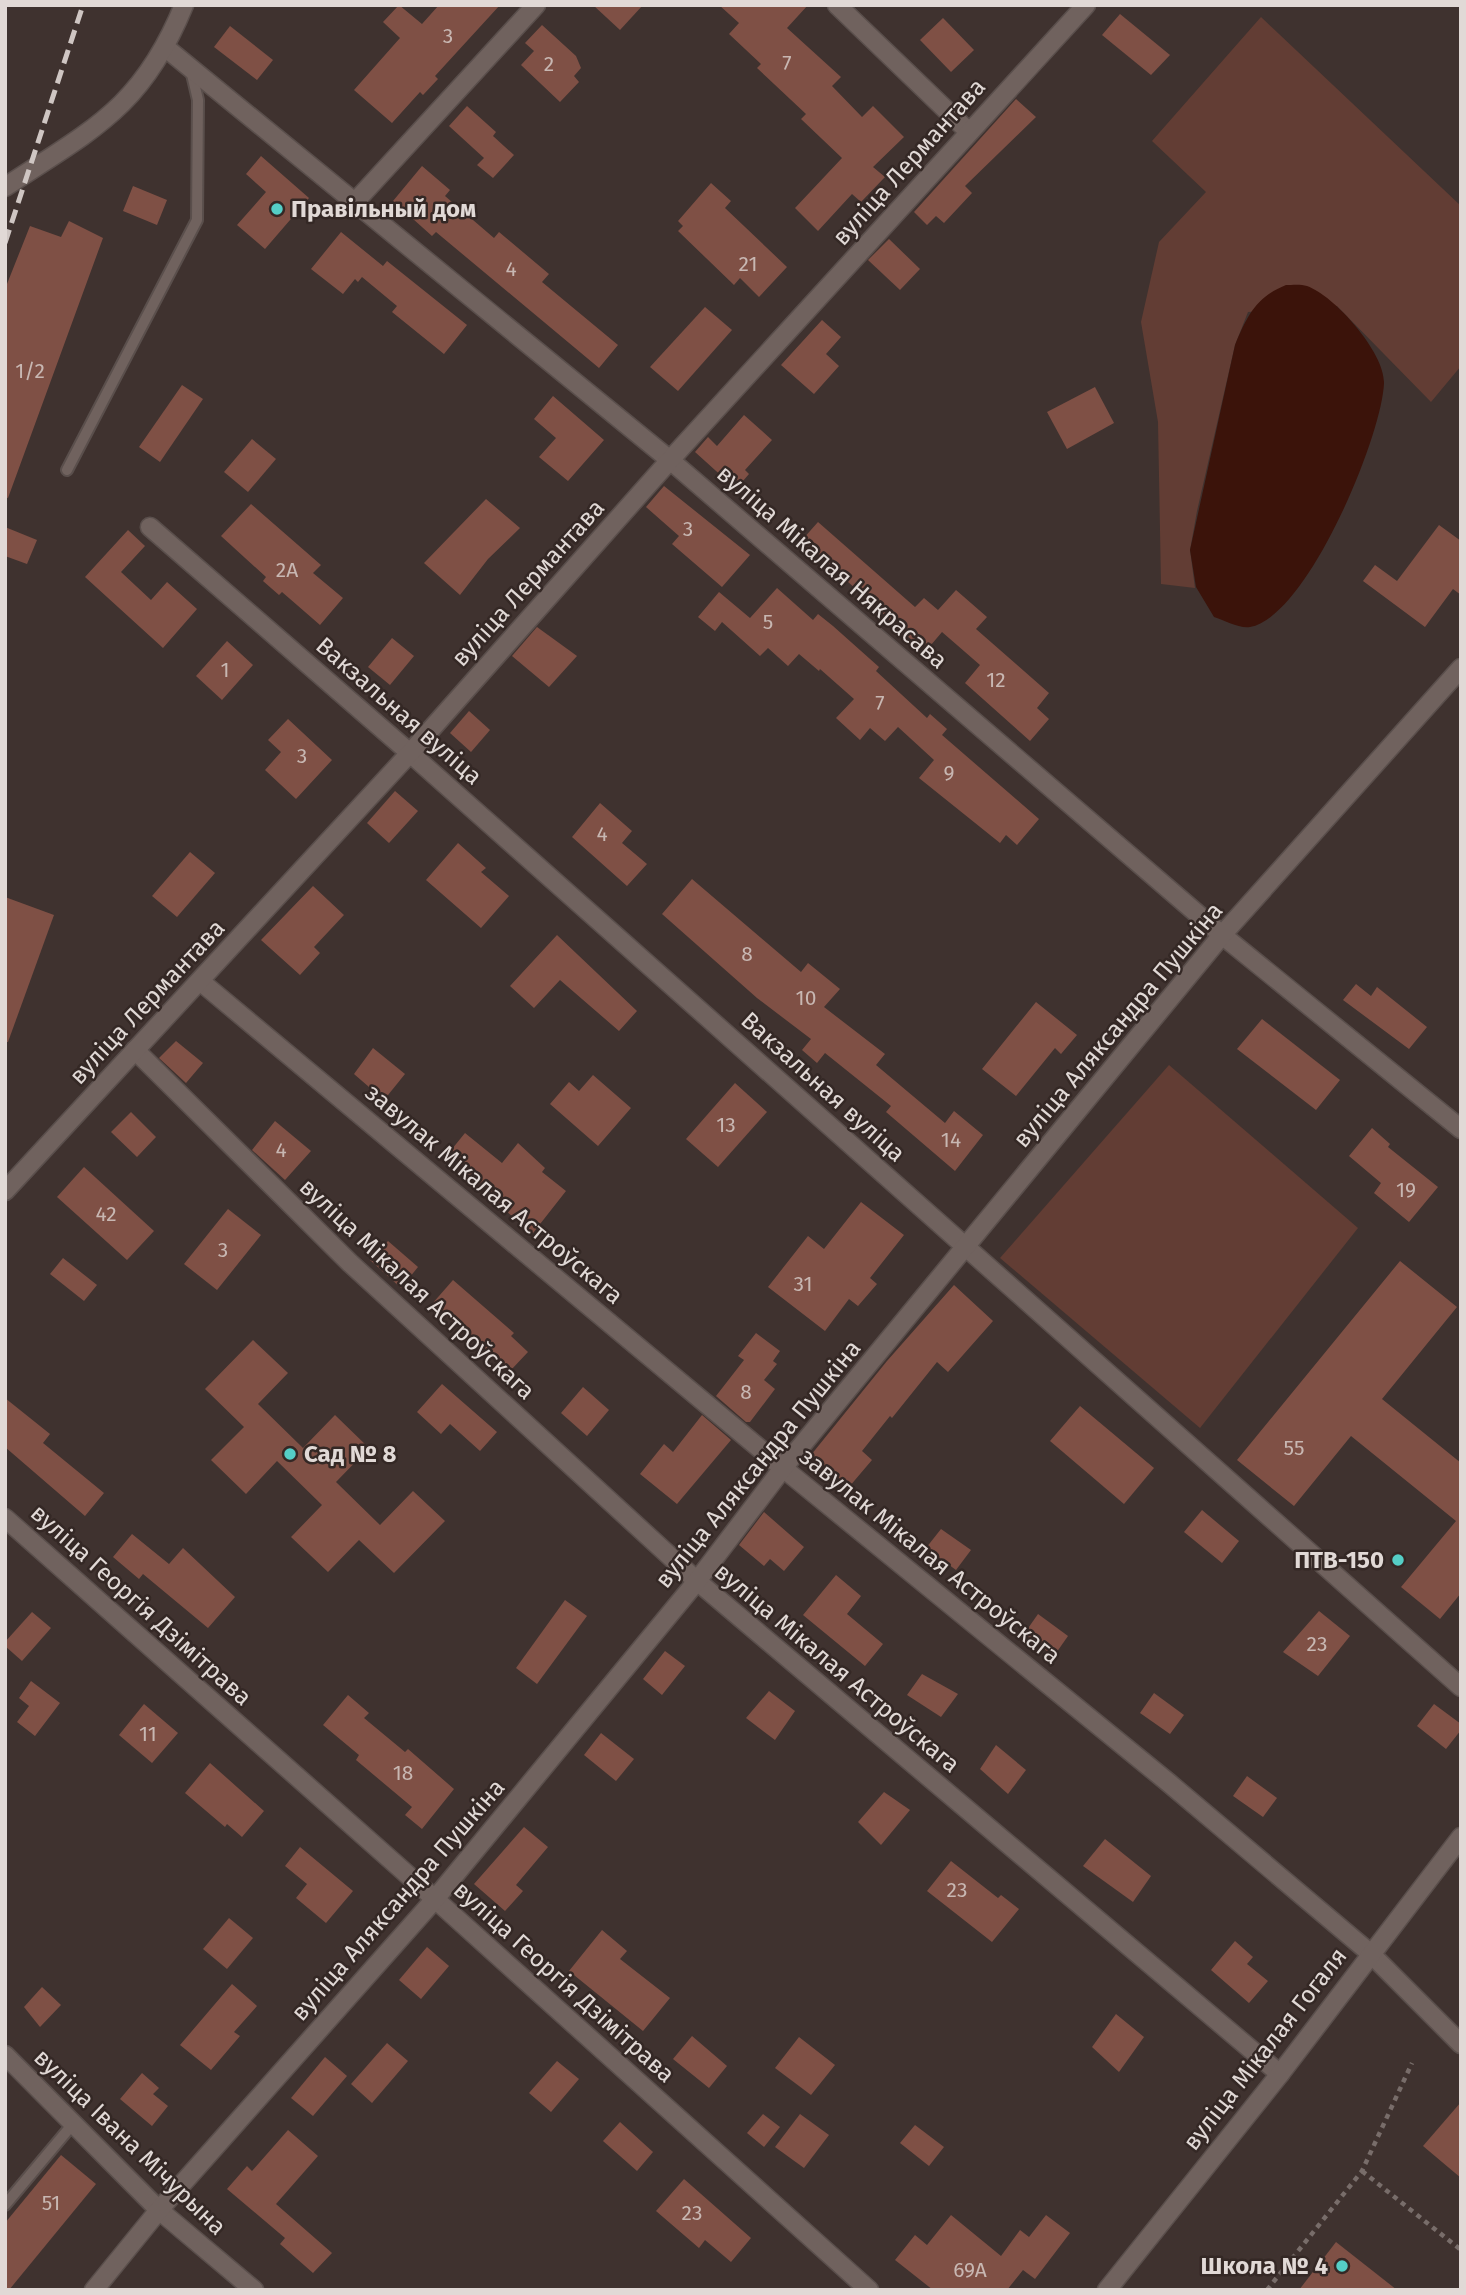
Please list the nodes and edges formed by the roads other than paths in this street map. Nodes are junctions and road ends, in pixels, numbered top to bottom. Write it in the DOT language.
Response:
graph roads {
  1 [pos="184,5"];
  2 [pos="536,5"];
  3 [pos="837,5"];
  4 [pos="1086,5"];
  5 [pos="166,48"];
  6 [pos="190,67"];
  7 [pos="969,132"];
  8 [pos="5,187"];
  9 [pos="355,202"];
  10 [pos="670,460"];
  11 [pos="67,470"];
  12 [pos="150,527"];
  13 [pos="1461,668"];
  14 [pos="410,753"];
  15 [pos="1222,935"];
  16 [pos="200,981"];
  17 [pos="135,1049"];
  18 [pos="1461,1129"];
  19 [pos="5,1191"];
  20 [pos="967,1247"];
  21 [pos="783,1468"];
  22 [pos="5,1518"];
  23 [pos="696,1581"];
  24 [pos="1461,1687"];
  25 [pos="1461,1837"];
  26 [pos="435,1899"];
  27 [pos="1370,1953"];
  28 [pos="1461,2044"];
  29 [pos="5,2055"];
  30 [pos="1280,2074"];
  31 [pos="72,2125"];
  32 [pos="5,2205"];
  33 [pos="159,2210"];
  34 [pos="94,2290"];
  35 [pos="254,2290"];
  36 [pos="869,2290"];
  37 [pos="1107,2290"];
  1 -- 5 [label="street"];
  2 -- 9 [label="street"];
  3 -- 7 [label="street"];
  4 -- 7 [label="street, вуліца Лермантава"];
  5 -- 6 [label="street, вуліца Мікалая Някрасава"];
  5 -- 8 [label="street"];
  6 -- 9 [label="street, вуліца Мікалая Някрасава"];
  6 -- 11 [label="lane"];
  7 -- 10 [label="street, вуліца Лермантава"];
  9 -- 10 [label="street, вуліца Мікалая Някрасава"];
  10 -- 14 [label="street, вуліца Лермантава"];
  10 -- 15 [label="street, вуліца Мікалая Някрасава"];
  12 -- 14 [label="street, Вакзальная вуліца"];
  13 -- 15 [label="street, вуліца Аляксандра Пушкіна"];
  14 -- 16 [label="street, вуліца Лермантава"];
  14 -- 20 [label="street, Вакзальная вуліца"];
  15 -- 18 [label="street, вуліца Мікалая Някрасава"];
  15 -- 20 [label="street, вуліца Аляксандра Пушкіна"];
  16 -- 17 [label="street, вуліца Лермантава"];
  16 -- 21 [label="street, завулак Мікалая Астроўскага"];
  17 -- 19 [label="street, вуліца Лермантава"];
  17 -- 23 [label="street, вуліца Мікалая Астроўскага"];
  20 -- 21 [label="street, вуліца Аляксандра Пушкіна"];
  20 -- 24 [label="street, Вакзальная вуліца"];
  21 -- 23 [label="street, вуліца Аляксандра Пушкіна"];
  21 -- 27 [label="street, завулак Мікалая Астроўскага"];
  22 -- 26 [label="street, вуліца Георгія Дзімітрава"];
  23 -- 26 [label="street, вуліца Аляксандра Пушкіна"];
  23 -- 30 [label="street, вуліца Мікалая Астроўскага"];
  25 -- 27 [label="street, вуліца Мікалая Гогаля"];
  26 -- 33 [label="street, вуліца Аляксандра Пушкіна"];
  26 -- 36 [label="street, вуліца Георгія Дзімітрава"];
  27 -- 28 [label="street, завулак Мікалая Астроўскага"];
  27 -- 30 [label="street, вуліца Мікалая Гогаля"];
  29 -- 31 [label="street, вуліца Івана Мічурына"];
  30 -- 37 [label="street, вуліца Мікалая Гогаля"];
  31 -- 32 [label="lane"];
  31 -- 33 [label="street, вуліца Івана Мічурына"];
  33 -- 34 [label="street, вуліца Аляксандра Пушкіна"];
  33 -- 35 [label="street, вуліца Івана Мічурына"];
}
